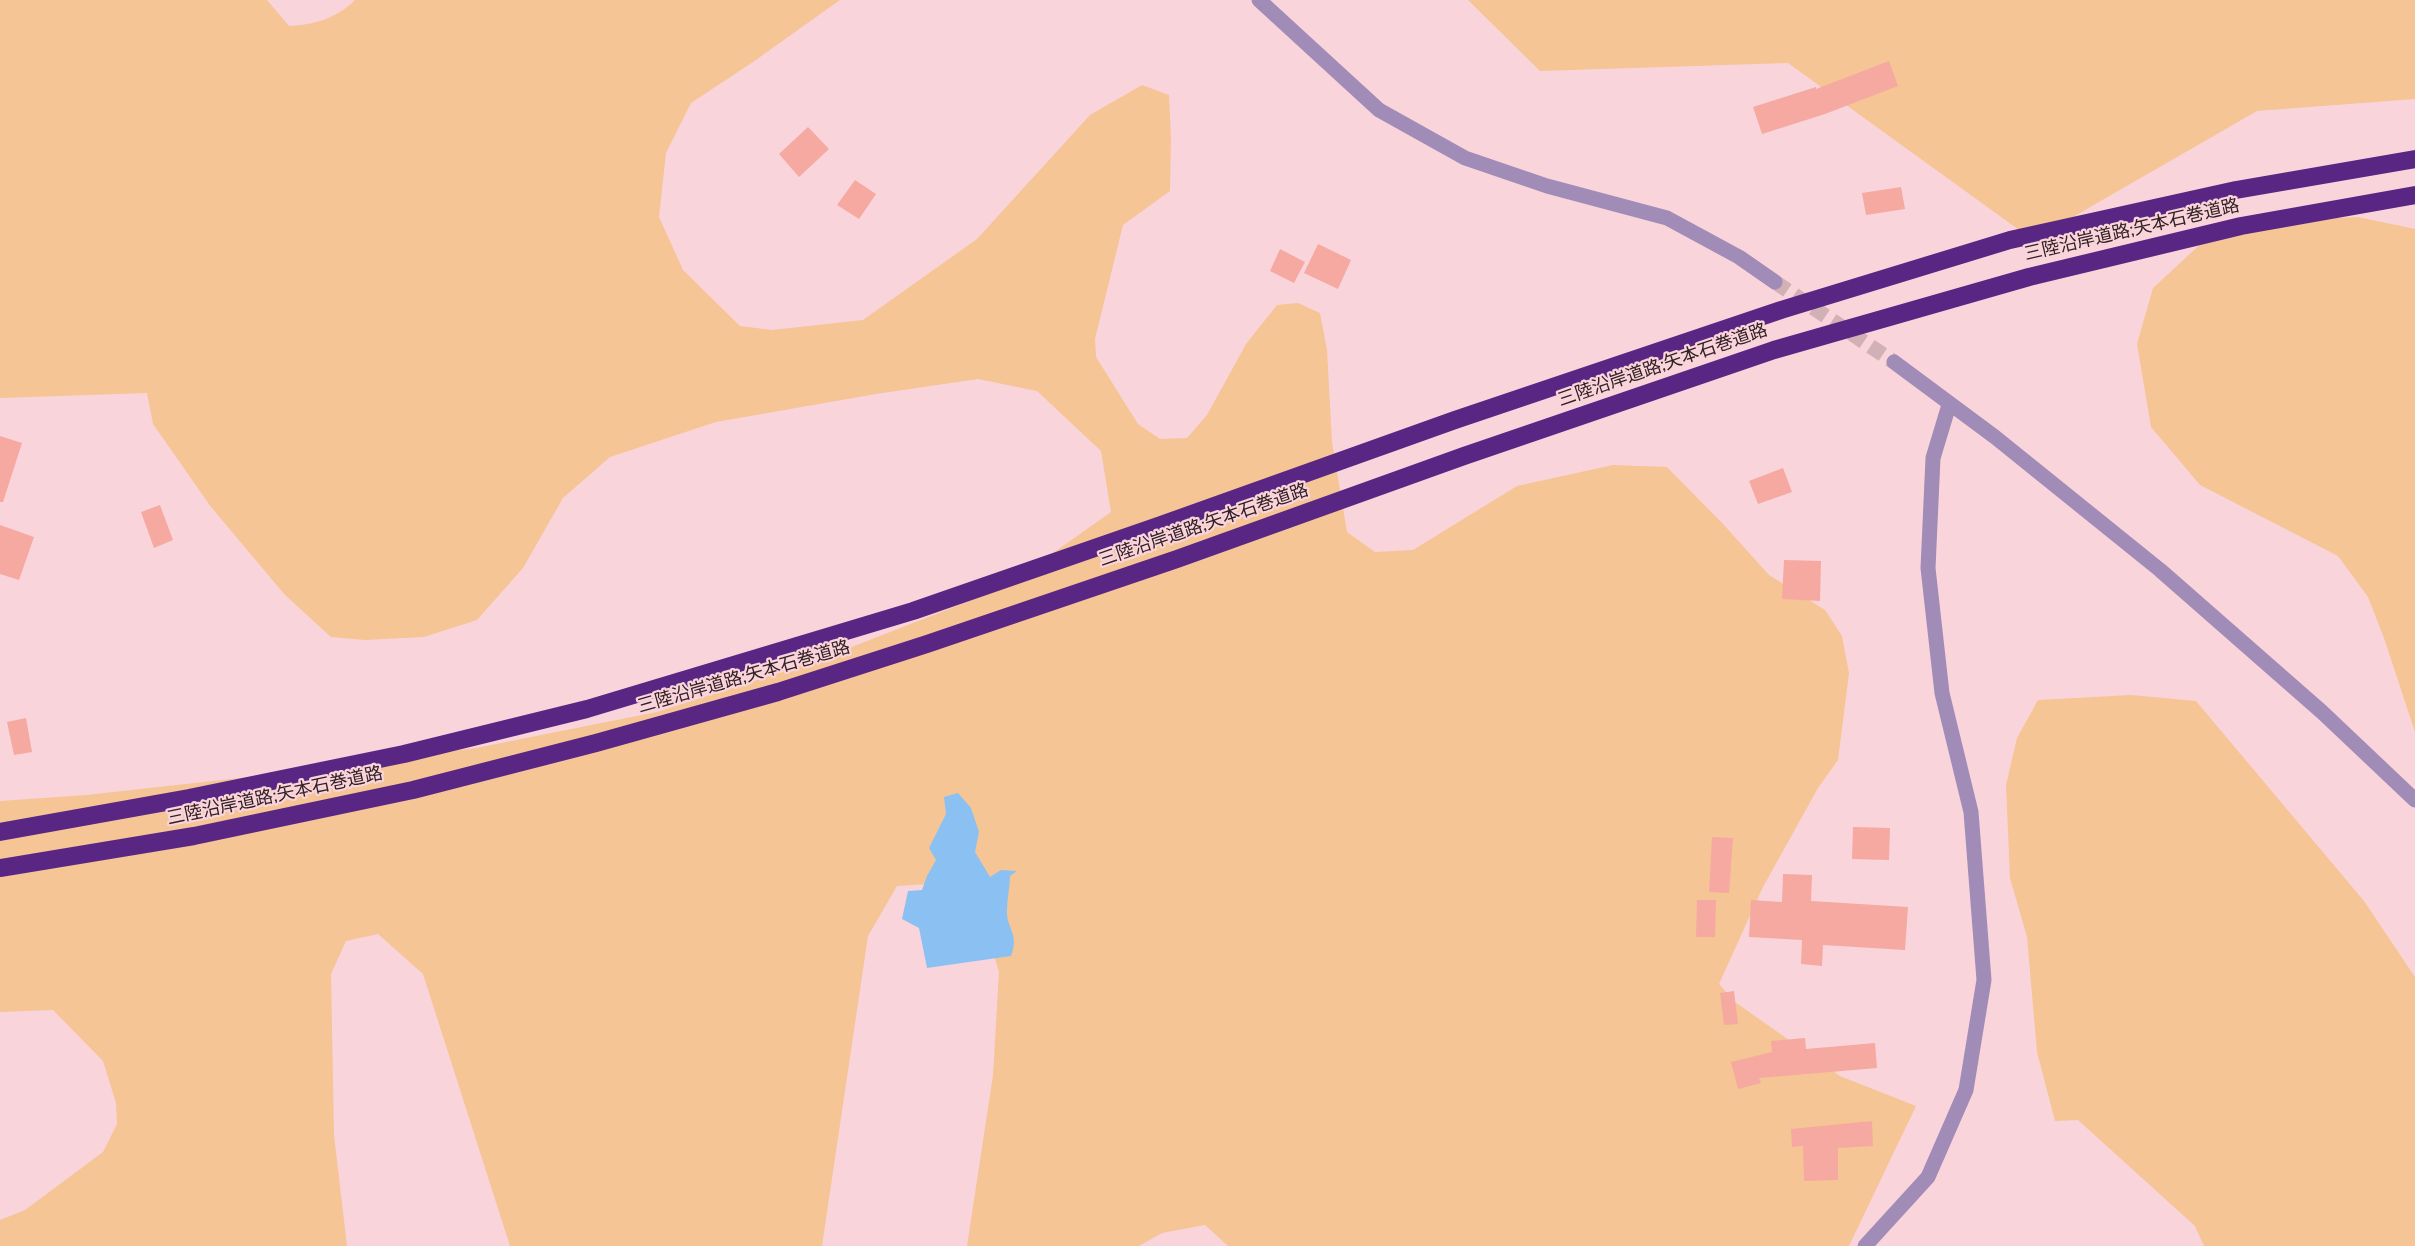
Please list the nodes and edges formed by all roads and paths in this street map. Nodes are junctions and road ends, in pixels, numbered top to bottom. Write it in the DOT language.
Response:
graph roads {
  1 [pos="1259,0"];
  2 [pos="2415,159"];
  3 [pos="2415,195"];
  4 [pos="1775,282"];
  5 [pos="1894,362"];
  6 [pos="1949,405"];
  7 [pos="2415,800"];
  8 [pos="0,832"];
  9 [pos="0,868"];
  10 [pos="1865,1246"];
  1 -- 4 [label="street"];
  2 -- 8 [label="highway, 三陸沿岸道路;矢本石巻道路"];
  3 -- 9 [label="highway, 三陸沿岸道路;矢本石巻道路"];
  5 -- 6 [label="street"];
  6 -- 7 [label="street"];
  6 -- 10 [label="street"];
}
